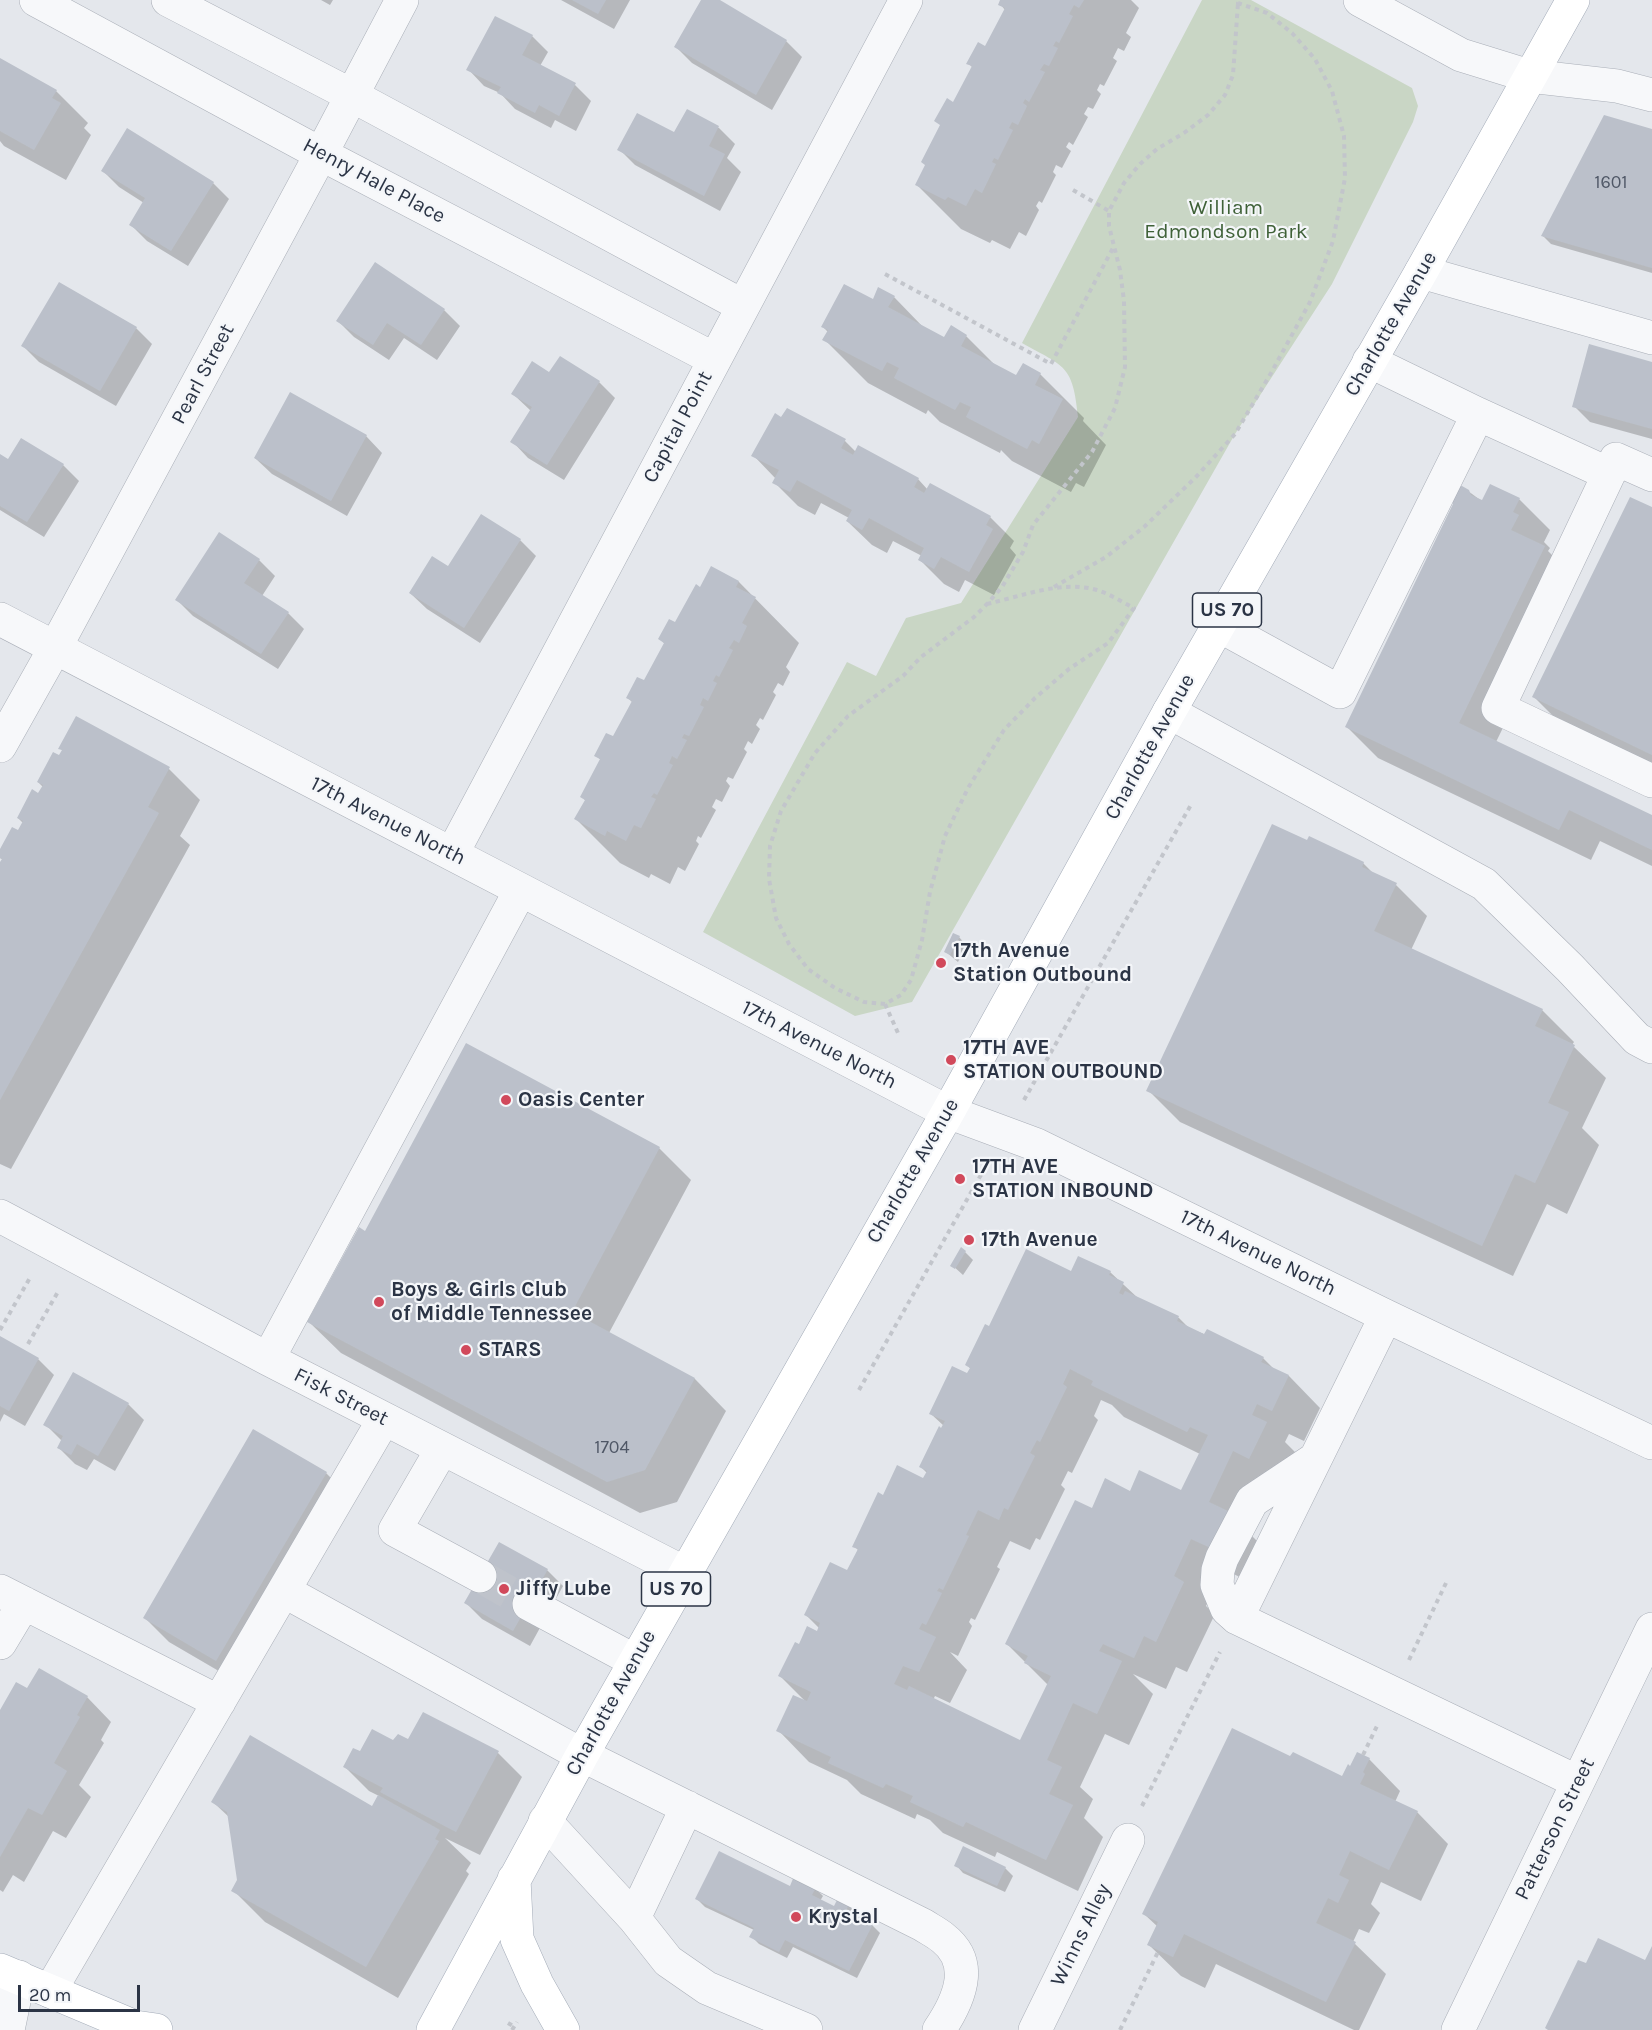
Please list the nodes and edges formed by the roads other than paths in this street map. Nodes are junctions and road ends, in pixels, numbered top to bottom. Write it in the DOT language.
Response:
graph roads {
  1 [pos="36,0"];
  2 [pos="168,0"];
  3 [pos="402,0"];
  4 [pos="906,0"];
  5 [pos="1360,0"];
  6 [pos="1573,0"];
  7 [pos="1529,76"];
  8 [pos="1652,94"];
  9 [pos="351,95"];
  10 [pos="321,154"];
  11 [pos="1421,272"];
  12 [pos="742,306"];
  13 [pos="1652,338"];
  14 [pos="714,359"];
  15 [pos="1369,362"];
  16 [pos="1478,414"];
  17 [pos="1609,474"];
  18 [pos="1652,475"];
  19 [pos="0,619"];
  20 [pos="1218,625"];
  21 [pos="55,648"];
  22 [pos="1169,712"];
  23 [pos="0,746"];
  24 [pos="1652,781"];
  25 [pos="452,854"];
  26 [pos="520,891"];
  27 [pos="1652,1047"];
  28 [pos="948,1112"];
  29 [pos="0,1216"];
  30 [pos="1386,1316"];
  31 [pos="268,1359"];
  32 [pos="384,1419"];
  33 [pos="1652,1443"];
  34 [pos="442,1449"];
  35 [pos="685,1573"];
  36 [pos="480,1576"];
  37 [pos="284,1591"];
  38 [pos="12,1597"];
  39 [pos="529,1604"];
  40 [pos="1652,1629"];
  41 [pos="0,1643"];
  42 [pos="635,1661"];
  43 [pos="219,1702"];
  44 [pos="582,1755"];
  45 [pos="1578,1782"];
  46 [pos="687,1807"];
  47 [pos="545,1821"];
  48 [pos="1128,1840"];
  49 [pos="514,1877"];
  50 [pos="634,1918"];
  51 [pos="9,1973"];
  52 [pos="50,1991"];
  53 [pos="143,2029"];
  54 [pos="8,2030"];
  55 [pos="433,2030"];
  56 [pos="563,2030"];
  57 [pos="806,2030"];
  58 [pos="939,2030"];
  59 [pos="1035,2030"];
  60 [pos="1458,2030"];
  1 -- 10 [label="street, Henry Hale Place"];
  2 -- 9 [label="street"];
  3 -- 9 [label="street, Pearl Street"];
  4 -- 12 [label="street, Capital Point"];
  5 -- 7 [label="street"];
  6 -- 7 [label="main road, Charlotte Avenue / US 70"];
  7 -- 8 [label="street"];
  7 -- 11 [label="main road, Charlotte Avenue / US 70"];
  9 -- 10 [label="street, Pearl Street"];
  9 -- 12 [label="street"];
  10 -- 14 [label="street, Henry Hale Place"];
  10 -- 21 [label="street, Pearl Street"];
  11 -- 13 [label="street"];
  11 -- 15 [label="main road, Charlotte Avenue / US 70"];
  12 -- 14 [label="street, Capital Point"];
  14 -- 25 [label="street, Capital Point"];
  15 -- 16 [label="street"];
  15 -- 20 [label="main road, Charlotte Avenue / US 70"];
  16 -- 17 [label="street"];
  16 -- 20 [label="street"];
  17 -- 18 [label="street"];
  17 -- 24 [label="street"];
  19 -- 21 [label="street, 17th Avenue North"];
  20 -- 22 [label="main road, Charlotte Avenue / US 70"];
  21 -- 23 [label="street, Pearl Street"];
  21 -- 25 [label="street, 17th Avenue North"];
  22 -- 27 [label="street"];
  22 -- 28 [label="main road, Charlotte Avenue / US 70"];
  25 -- 26 [label="street, 17th Avenue North"];
  26 -- 28 [label="street, 17th Avenue North"];
  26 -- 31 [label="street"];
  28 -- 30 [label="street, 17th Avenue North"];
  28 -- 35 [label="main road, Charlotte Avenue / US 70"];
  29 -- 31 [label="street, Fisk Street"];
  30 -- 33 [label="street, 17th Avenue North"];
  30 -- 45 [label="street"];
  31 -- 32 [label="street, Fisk Street"];
  32 -- 34 [label="street, Fisk Street"];
  32 -- 37 [label="street"];
  34 -- 35 [label="street, Fisk Street"];
  34 -- 36 [label="street"];
  35 -- 42 [label="main road, Charlotte Avenue / US 70"];
  37 -- 43 [label="street"];
  37 -- 44 [label="street"];
  38 -- 41 [label="street"];
  38 -- 43 [label="street"];
  39 -- 42 [label="street"];
  40 -- 45 [label="street, Patterson Street"];
  42 -- 44 [label="main road, Charlotte Avenue / US 70"];
  43 -- 52 [label="street"];
  44 -- 46 [label="street"];
  44 -- 47 [label="main road, Charlotte Avenue / US 70"];
  45 -- 60 [label="street, Patterson Street"];
  46 -- 50 [label="street"];
  46 -- 58 [label="street"];
  47 -- 49 [label="main road, Charlotte Avenue / US 70"];
  47 -- 50 [label="street"];
  48 -- 59 [label="street, Winns Alley"];
  49 -- 55 [label="main road, Charlotte Avenue / US 70"];
  49 -- 56 [label="main road"];
  50 -- 57 [label="street"];
  51 -- 52 [label="main road"];
  51 -- 54 [label="street"];
  52 -- 53 [label="main road"];
}
